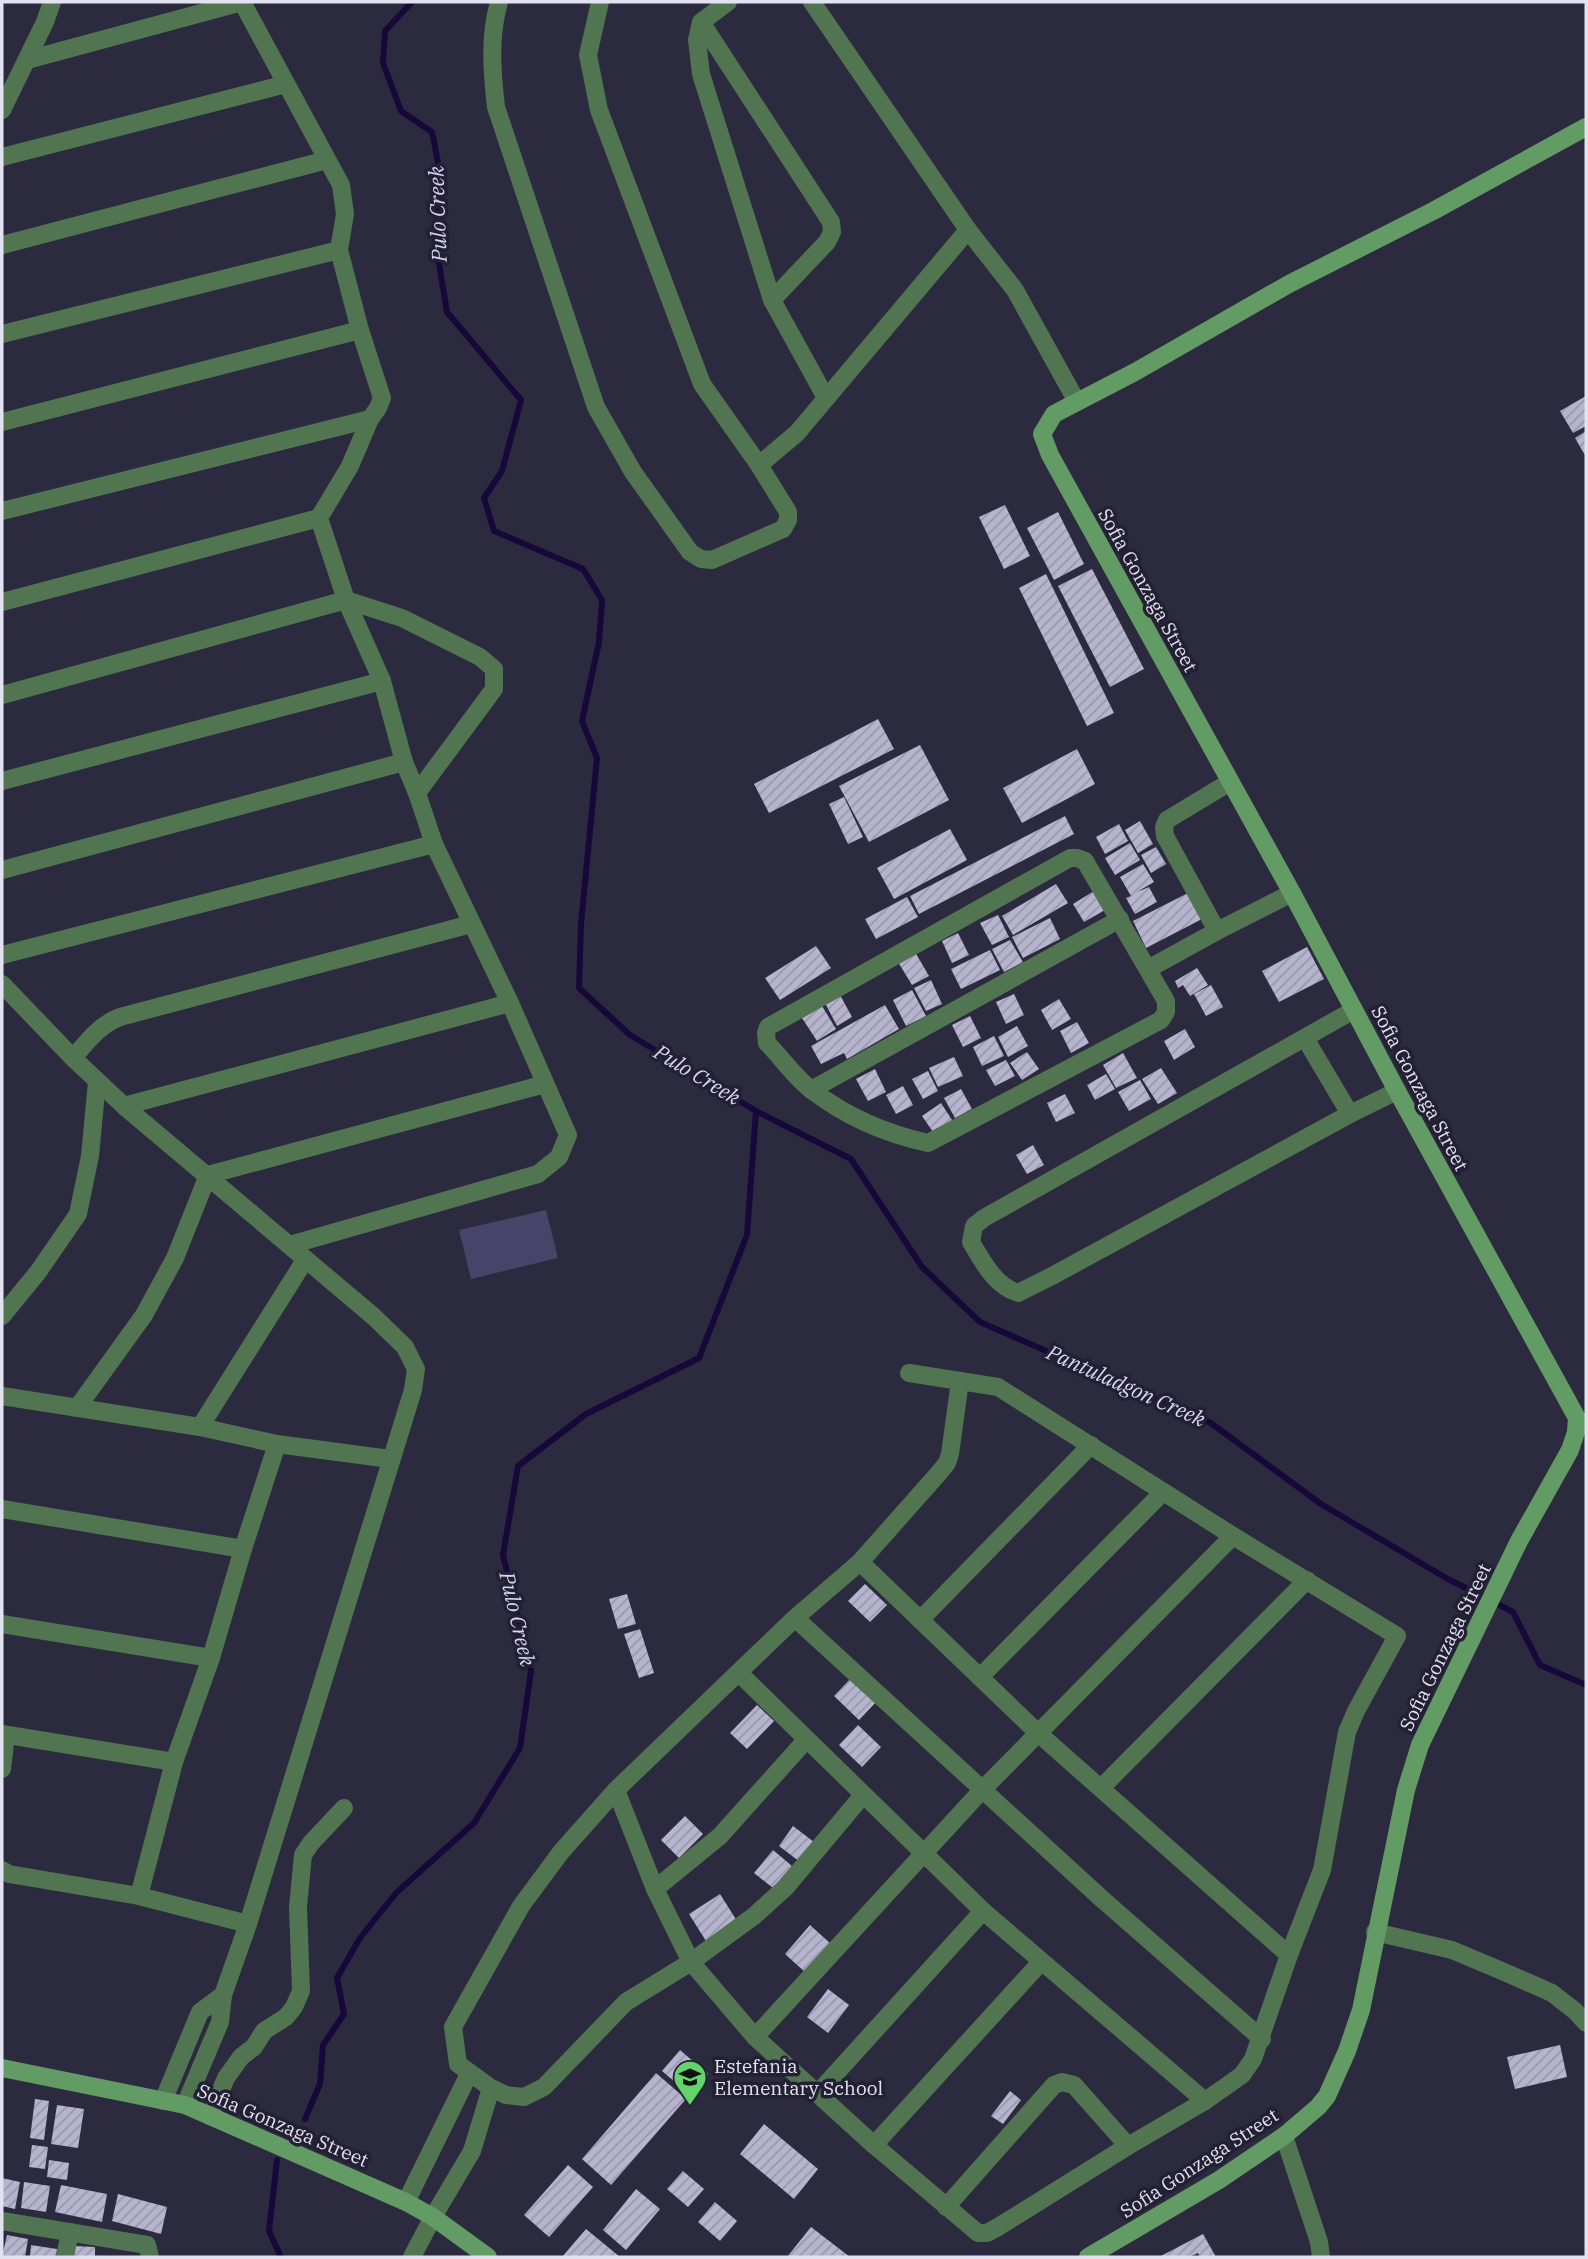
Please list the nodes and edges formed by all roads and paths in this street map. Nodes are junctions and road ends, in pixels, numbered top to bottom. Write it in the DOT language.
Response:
graph roads {
  1 [pos="52,2"];
  2 [pos="242,2"];
  3 [pos="499,2"];
  4 [pos="600,2"];
  5 [pos="728,2"];
  6 [pos="812,2"];
  7 [pos="701,23"];
  8 [pos="27,60"];
  9 [pos="286,84"];
  10 [pos="2,110"];
  11 [pos="1586,127"];
  12 [pos="2,157"];
  13 [pos="327,160"];
  14 [pos="968,230"];
  15 [pos="2,245"];
  16 [pos="340,250"];
  17 [pos="772,300"];
  18 [pos="360,330"];
  19 [pos="2,334"];
  20 [pos="826,398"];
  21 [pos="1077,402"];
  22 [pos="370,419"];
  23 [pos="2,422"];
  24 [pos="759,465"];
  25 [pos="2,511"];
  26 [pos="319,517"];
  27 [pos="346,600"];
  28 [pos="2,602"];
  29 [pos="382,681"];
  30 [pos="2,695"];
  31 [pos="404,762"];
  32 [pos="2,781"];
  33 [pos="1230,782"];
  34 [pos="417,793"];
  35 [pos="433,844"];
  36 [pos="2,870"];
  37 [pos="1292,893"];
  38 [pos="1120,919"];
  39 [pos="471,924"];
  40 [pos="1217,931"];
  41 [pos="2,955"];
  42 [pos="1148,969"];
  43 [pos="2,984"];
  44 [pos="510,1003"];
  45 [pos="1354,1010"];
  46 [pos="1305,1038"];
  47 [pos="73,1058"];
  48 [pos="97,1082"];
  49 [pos="545,1084"];
  50 [pos="811,1090"];
  51 [pos="1397,1091"];
  52 [pos="124,1106"];
  53 [pos="1350,1114"];
  54 [pos="208,1175"];
  55 [pos="290,1245"];
  56 [pos="305,1260"];
  57 [pos="2,1315"];
  58 [pos="909,1373"];
  59 [pos="960,1381"];
  60 [pos="2,1396"];
  61 [pos="77,1408"];
  62 [pos="200,1427"];
  63 [pos="277,1444"];
  64 [pos="1091,1446"];
  65 [pos="390,1459"];
  66 [pos="1163,1492"];
  67 [pos="2,1508"];
  68 [pos="1233,1536"];
  69 [pos="243,1549"];
  70 [pos="860,1562"];
  71 [pos="1307,1580"];
  72 [pos="795,1618"];
  73 [pos="920,1620"];
  74 [pos="2,1624"];
  75 [pos="211,1658"];
  76 [pos="739,1673"];
  77 [pos="980,1677"];
  78 [pos="1038,1733"];
  79 [pos="4,1734"];
  80 [pos="806,1740"];
  81 [pos="174,1762"];
  82 [pos="2,1769"];
  83 [pos="1101,1788"];
  84 [pos="983,1789"];
  85 [pos="616,1790"];
  86 [pos="863,1795"];
  87 [pos="344,1808"];
  88 [pos="923,1852"];
  89 [pos="2,1870"];
  90 [pos="655,1889"];
  91 [pos="139,1896"];
  92 [pos="983,1911"];
  93 [pos="248,1924"];
  94 [pos="1376,1932"];
  95 [pos="1289,1955"];
  96 [pos="691,1962"];
  97 [pos="1041,1962"];
  98 [pos="223,1995"];
  99 [pos="1586,2023"];
  100 [pos="755,2037"];
  101 [pos="1262,2039"];
  102 [pos="2,2068"];
  103 [pos="469,2074"];
  104 [pos="491,2088"];
  105 [pos="818,2093"];
  106 [pos="163,2101"];
  107 [pos="1205,2101"];
  108 [pos="185,2105"];
  109 [pos="210,2116"];
  110 [pos="1284,2136"];
  111 [pos="874,2145"];
  112 [pos="1128,2146"];
  113 [pos="406,2202"];
  114 [pos="946,2207"];
  115 [pos="433,2217"];
  116 [pos="2,2221"];
  117 [pos="70,2232"];
  118 [pos="65,2257"];
  119 [pos="149,2257"];
  120 [pos="412,2257"];
  121 [pos="488,2257"];
  122 [pos="1088,2257"];
  123 [pos="1321,2257"];
  1 -- 8 [label="street"];
  2 -- 8 [label="street"];
  2 -- 9 [label="street"];
  3 -- 24 [label="street"];
  4 -- 24 [label="street"];
  5 -- 7 [label="street"];
  6 -- 14 [label="street"];
  7 -- 17 [label="street"];
  7 -- 17 [label="street"];
  8 -- 10 [label="street"];
  9 -- 12 [label="street"];
  9 -- 13 [label="street"];
  11 -- 21 [label="street, Sofia Gonzaga Street"];
  13 -- 15 [label="street"];
  13 -- 16 [label="street"];
  14 -- 20 [label="street"];
  14 -- 21 [label="street"];
  16 -- 18 [label="street"];
  16 -- 19 [label="street"];
  17 -- 20 [label="street"];
  18 -- 22 [label="street"];
  18 -- 23 [label="street"];
  20 -- 24 [label="street"];
  21 -- 33 [label="street, Sofia Gonzaga Street"];
  22 -- 25 [label="street"];
  22 -- 26 [label="street"];
  26 -- 27 [label="street"];
  26 -- 28 [label="street"];
  27 -- 29 [label="street"];
  27 -- 30 [label="street"];
  27 -- 34 [label="street"];
  29 -- 31 [label="street"];
  29 -- 32 [label="street"];
  31 -- 34 [label="street"];
  31 -- 36 [label="street"];
  33 -- 37 [label="street, Sofia Gonzaga Street"];
  33 -- 40 [label="street"];
  34 -- 35 [label="street"];
  35 -- 39 [label="street"];
  35 -- 41 [label="street"];
  37 -- 40 [label="street"];
  37 -- 45 [label="street, Sofia Gonzaga Street"];
  38 -- 42 [label="street"];
  38 -- 50 [label="street"];
  38 -- 50 [label="street"];
  39 -- 44 [label="street"];
  39 -- 47 [label="street"];
  40 -- 42 [label="street"];
  42 -- 50 [label="street"];
  43 -- 47 [label="street"];
  44 -- 49 [label="street"];
  44 -- 52 [label="street"];
  45 -- 46 [label="street"];
  45 -- 51 [label="street, Sofia Gonzaga Street"];
  46 -- 53 [label="street"];
  46 -- 53 [label="street"];
  47 -- 48 [label="street"];
  48 -- 52 [label="street"];
  48 -- 57 [label="street"];
  49 -- 54 [label="street"];
  49 -- 55 [label="street"];
  51 -- 53 [label="street"];
  51 -- 94 [label="street, Sofia Gonzaga Street"];
  52 -- 54 [label="street"];
  54 -- 55 [label="street"];
  54 -- 61 [label="street"];
  55 -- 56 [label="street"];
  56 -- 62 [label="street"];
  56 -- 65 [label="street"];
  58 -- 59 [label="street"];
  59 -- 64 [label="street"];
  59 -- 70 [label="street"];
  60 -- 61 [label="street"];
  61 -- 62 [label="street"];
  62 -- 63 [label="street"];
  63 -- 65 [label="street"];
  63 -- 69 [label="street"];
  64 -- 66 [label="street"];
  64 -- 73 [label="street"];
  65 -- 93 [label="street"];
  66 -- 68 [label="street"];
  66 -- 77 [label="street"];
  67 -- 69 [label="street"];
  68 -- 71 [label="street"];
  68 -- 78 [label="street"];
  69 -- 75 [label="street"];
  70 -- 72 [label="street"];
  70 -- 73 [label="street"];
  71 -- 83 [label="street"];
  71 -- 95 [label="street"];
  72 -- 76 [label="street"];
  72 -- 84 [label="street"];
  73 -- 77 [label="street"];
  74 -- 75 [label="street"];
  75 -- 81 [label="street"];
  76 -- 80 [label="street"];
  76 -- 85 [label="street"];
  77 -- 78 [label="street"];
  78 -- 83 [label="street"];
  78 -- 84 [label="street"];
  79 -- 81 [label="street"];
  79 -- 82 [label="street"];
  80 -- 86 [label="street"];
  80 -- 90 [label="street"];
  81 -- 91 [label="street"];
  83 -- 95 [label="street"];
  84 -- 88 [label="street"];
  84 -- 101 [label="street"];
  85 -- 90 [label="street"];
  85 -- 103 [label="street"];
  86 -- 88 [label="street"];
  86 -- 96 [label="street"];
  87 -- 109 [label="street"];
  88 -- 92 [label="street"];
  88 -- 100 [label="street"];
  89 -- 91 [label="street"];
  90 -- 96 [label="street"];
  91 -- 93 [label="street"];
  92 -- 97 [label="street"];
  92 -- 105 [label="street"];
  93 -- 98 [label="street"];
  94 -- 99 [label="street"];
  94 -- 110 [label="street, Sofia Gonzaga Street"];
  95 -- 101 [label="street"];
  96 -- 100 [label="street"];
  96 -- 104 [label="street"];
  97 -- 107 [label="street"];
  97 -- 111 [label="street"];
  98 -- 106 [label="street"];
  98 -- 108 [label="street"];
  100 -- 105 [label="street"];
  101 -- 107 [label="street"];
  102 -- 106 [label="street, Sofia Gonzaga Street"];
  103 -- 104 [label="street"];
  103 -- 113 [label="street"];
  104 -- 115 [label="street"];
  105 -- 111 [label="street"];
  106 -- 108 [label="street, Sofia Gonzaga Street"];
  107 -- 112 [label="street"];
  108 -- 109 [label="street, Sofia Gonzaga Street"];
  109 -- 113 [label="street, Sofia Gonzaga Street"];
  110 -- 122 [label="street, Sofia Gonzaga Street"];
  110 -- 123 [label="street"];
  111 -- 114 [label="street"];
  112 -- 114 [label="street"];
  112 -- 114 [label="street"];
  113 -- 115 [label="street, Sofia Gonzaga Street"];
  115 -- 120 [label="street"];
  115 -- 121 [label="street, Sofia Gonzaga Street"];
  116 -- 117 [label="street"];
  117 -- 118 [label="street"];
  117 -- 119 [label="street"];
}
